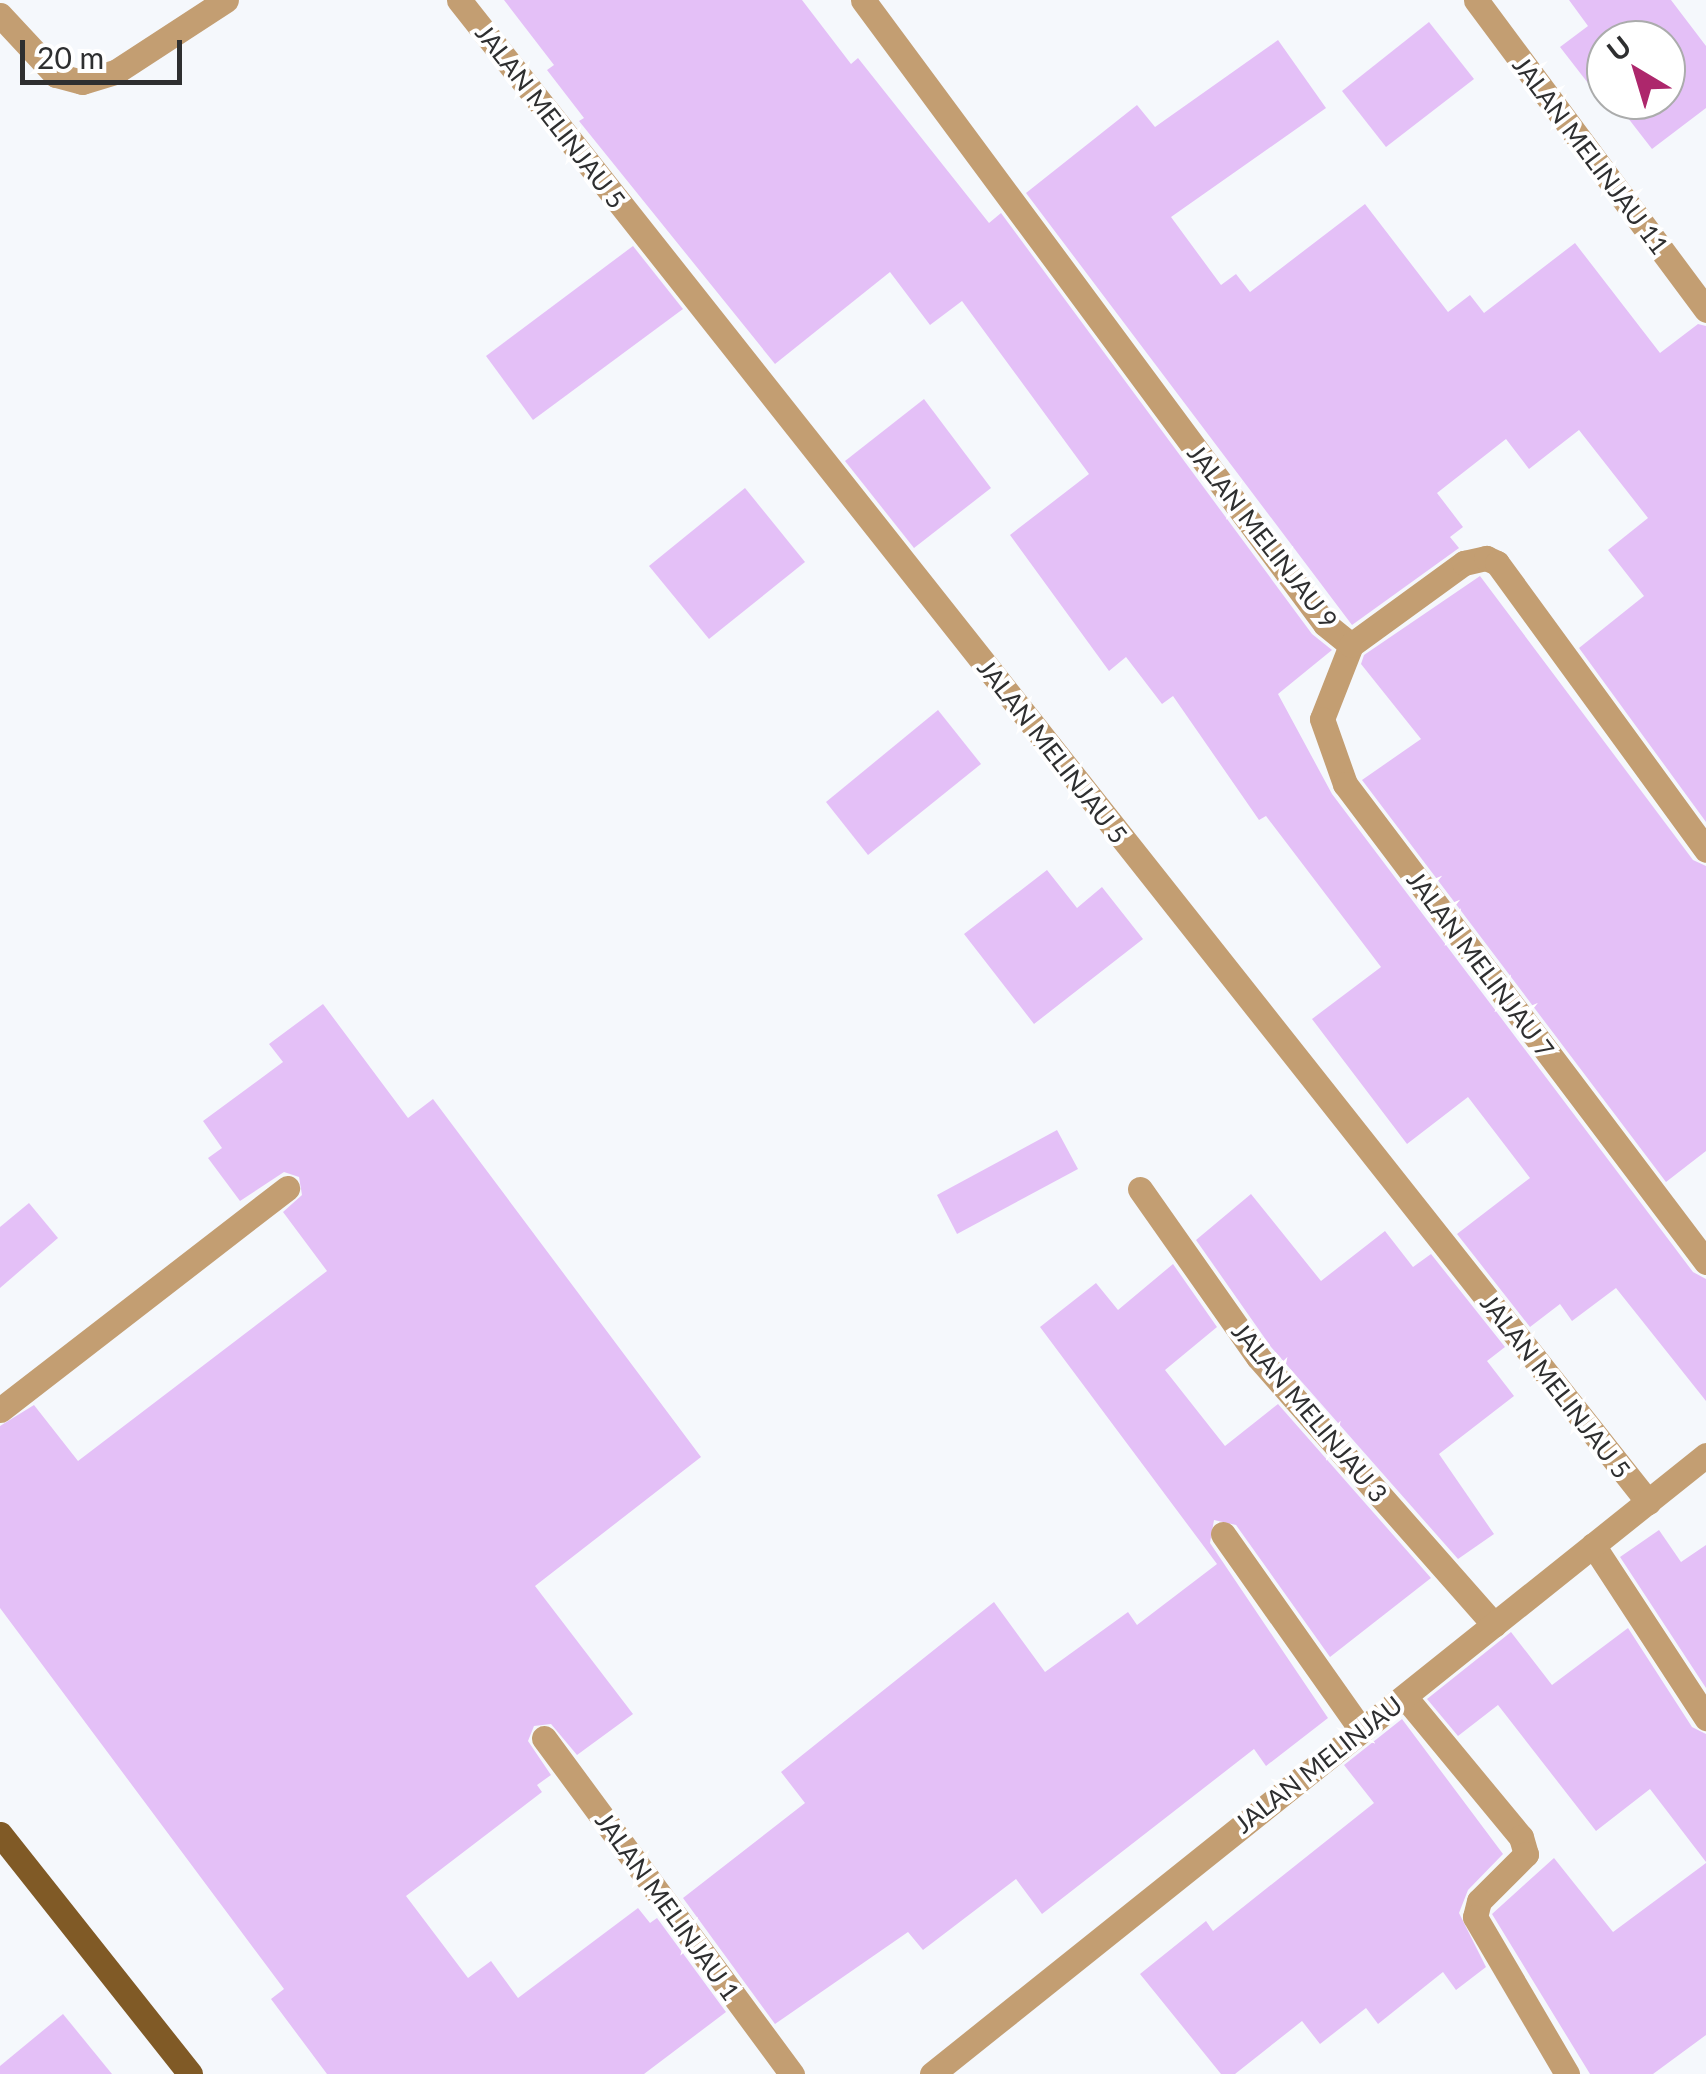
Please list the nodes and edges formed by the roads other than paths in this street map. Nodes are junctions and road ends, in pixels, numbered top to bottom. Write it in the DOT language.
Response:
graph roads {
  1 [pos="226,0"];
  2 [pos="459,0"];
  3 [pos="863,0"];
  4 [pos="1476,0"];
  5 [pos="0,15"];
  6 [pos="1706,310"];
  7 [pos="1351,644"];
  8 [pos="1706,850"];
  9 [pos="287,1188"];
  10 [pos="1140,1189"];
  11 [pos="1706,1262"];
  12 [pos="0,1410"];
  13 [pos="1706,1455"];
  14 [pos="1648,1502"];
  15 [pos="1223,1534"];
  16 [pos="1593,1545"];
  17 [pos="1494,1625"];
  18 [pos="1404,1697"];
  19 [pos="1706,1718"];
  20 [pos="1360,1728"];
  21 [pos="544,1738"];
  22 [pos="0,1834"];
  23 [pos="190,2074"];
  24 [pos="792,2074"];
  25 [pos="932,2074"];
  26 [pos="1567,2074"];
  1 -- 5 [label="street"];
  2 -- 14 [label="street, JALAN MELINJAU 5"];
  3 -- 7 [label="street, JALAN MELINJAU 9"];
  4 -- 6 [label="street, JALAN MELINJAU 11"];
  7 -- 8 [label="street, JALAN MELINJAU 9"];
  7 -- 11 [label="street, JALAN MELINJAU 7"];
  9 -- 12 [label="street"];
  10 -- 17 [label="street, JALAN MELINJAU 3"];
  13 -- 14 [label="street, JALAN MELINJAU"];
  14 -- 16 [label="street, JALAN MELINJAU"];
  15 -- 20 [label="street"];
  16 -- 17 [label="street, JALAN MELINJAU"];
  16 -- 19 [label="street"];
  17 -- 18 [label="street, JALAN MELINJAU"];
  18 -- 20 [label="street, JALAN MELINJAU"];
  18 -- 26 [label="street"];
  20 -- 25 [label="street, JALAN MELINJAU"];
  21 -- 24 [label="street, JALAN MELINJAU 1"];
  22 -- 23 [label="main road"];
}
